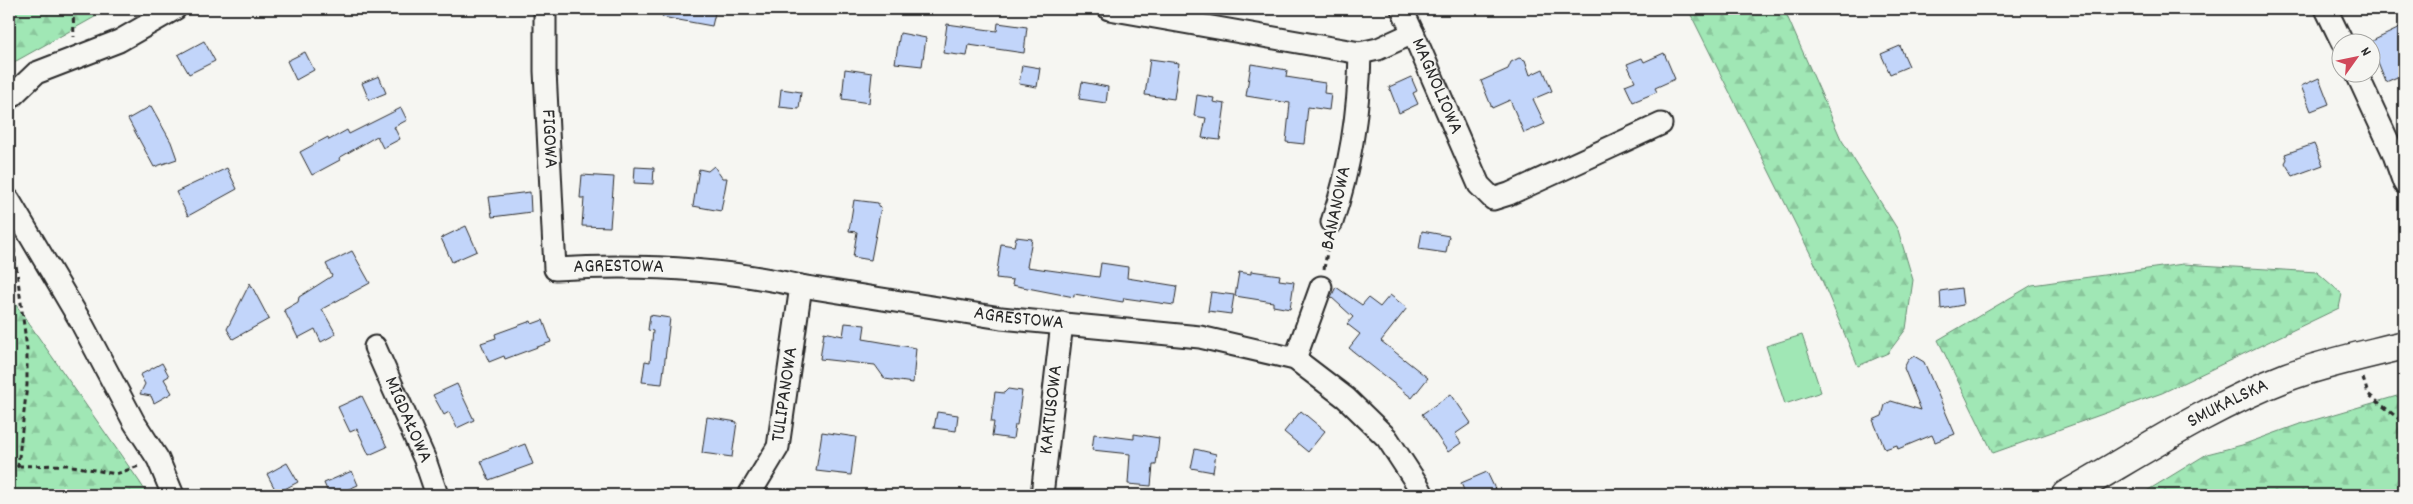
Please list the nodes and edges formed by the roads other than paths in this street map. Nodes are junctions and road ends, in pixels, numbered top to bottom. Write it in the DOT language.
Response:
graph roads {
  1 [pos="176,9"];
  2 [pos="545,9"];
  3 [pos="1109,9"];
  4 [pos="1402,9"];
  5 [pos="2326,9"];
  6 [pos="2337,32"];
  7 [pos="1413,33"];
  8 [pos="1360,53"];
  9 [pos="2361,82"];
  10 [pos="9,99"];
  11 [pos="1661,124"];
  12 [pos="2404,183"];
  13 [pos="9,200"];
  14 [pos="1332,222"];
  15 [pos="555,269"];
  16 [pos="801,286"];
  17 [pos="1321,287"];
  18 [pos="1062,324"];
  19 [pos="2404,345"];
  20 [pos="375,347"];
  21 [pos="1295,360"];
  22 [pos="173,495"];
  23 [pos="437,495"];
  24 [pos="749,495"];
  25 [pos="1042,495"];
  26 [pos="1422,495"];
  27 [pos="2066,495"];
  1 -- 10 [label="street"];
  2 -- 15 [label="street, FIGOWA"];
  3 -- 8 [label="street, MAGNOLIOWA"];
  4 -- 7 [label="street"];
  5 -- 6 [label="street"];
  7 -- 8 [label="street, MAGNOLIOWA"];
  7 -- 11 [label="street, MAGNOLIOWA"];
  8 -- 14 [label="street, BANANOWA"];
  9 -- 12 [label="street"];
  13 -- 22 [label="street"];
  15 -- 16 [label="street, AGRESTOWA"];
  16 -- 18 [label="street, AGRESTOWA"];
  16 -- 24 [label="street, TULIPANOWA"];
  17 -- 21 [label="street"];
  18 -- 21 [label="street, AGRESTOWA"];
  18 -- 25 [label="street, KAKTUSOWA"];
  19 -- 27 [label="street, SMUKALSKA"];
  20 -- 23 [label="street, MIGDAŁOWA"];
  21 -- 26 [label="street, AGRESTOWA"];
}
